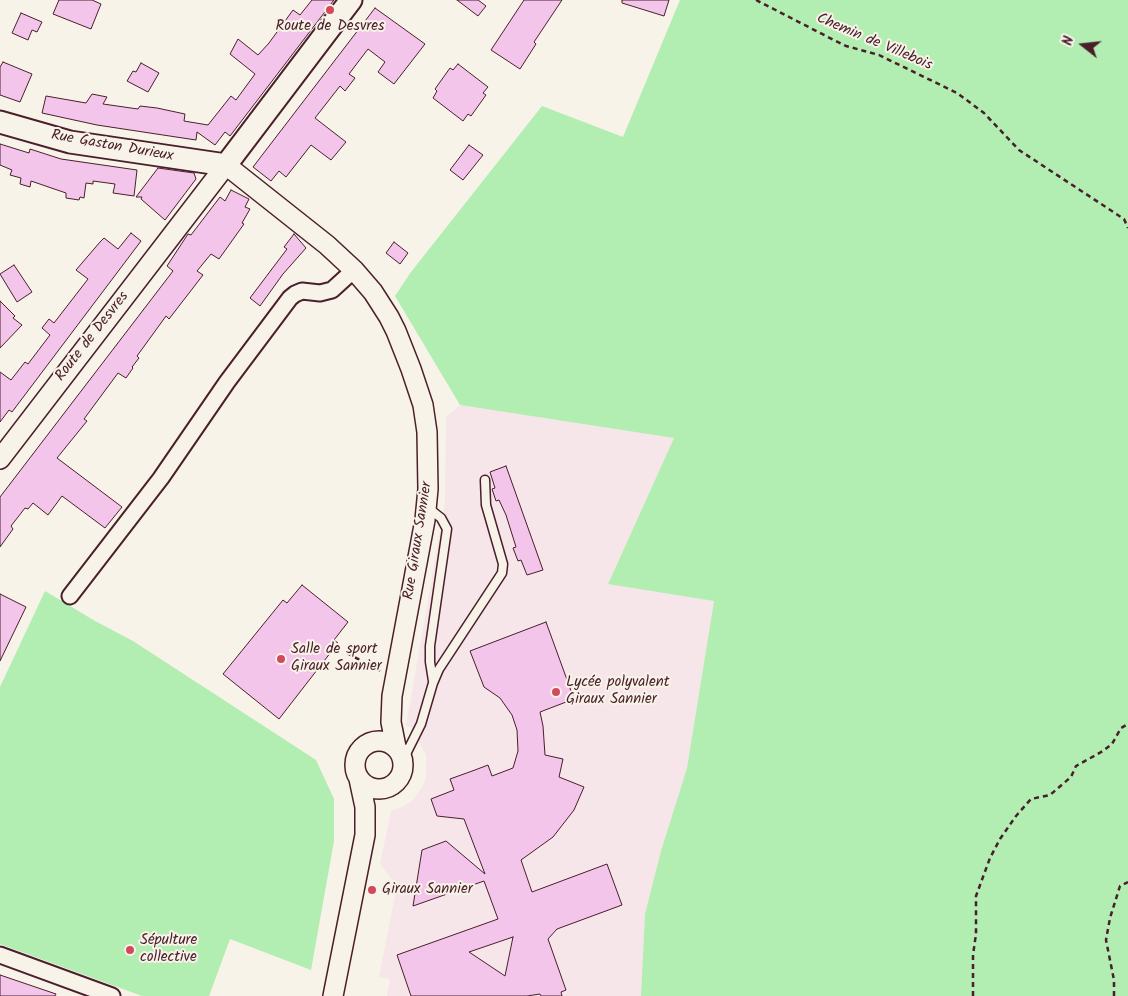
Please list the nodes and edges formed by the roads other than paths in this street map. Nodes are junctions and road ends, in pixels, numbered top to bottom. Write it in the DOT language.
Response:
graph roads {
  1 [pos="351,0"];
  2 [pos="0,122"];
  3 [pos="226,165"];
  4 [pos="354,270"];
  5 [pos="0,459"];
  6 [pos="485,480"];
  7 [pos="427,507"];
  8 [pos="70,596"];
  9 [pos="433,683"];
  10 [pos="392,696"];
  11 [pos="366,744"];
  12 [pos="400,753"];
  13 [pos="359,779"];
  14 [pos="391,786"];
  15 [pos="365,834"];
  16 [pos="0,955"];
  17 [pos="94,993"];
  18 [pos="112,996"];
  19 [pos="334,996"];
  1 -- 3 [label="main road, Route de Desvres"];
  2 -- 3 [label="main road, Rue Gaston Durieux"];
  3 -- 4 [label="street, Rue Giraux Sannier"];
  3 -- 5 [label="street, Route de Desvres"];
  4 -- 7 [label="street, Rue Giraux Sannier"];
  4 -- 8 [label="street"];
  6 -- 9 [label="lane"];
  7 -- 9 [label="lane"];
  7 -- 10 [label="street, Rue Giraux Sannier"];
  9 -- 12 [label="lane"];
  10 -- 11 [label="street, Rue Giraux Sannier"];
  10 -- 12 [label="street, Rue Giraux Sannier"];
  11 -- 12 [label="street"];
  11 -- 13 [label="street"];
  12 -- 14 [label="street"];
  13 -- 14 [label="street"];
  13 -- 15 [label="street"];
  14 -- 15 [label="street"];
  15 -- 19 [label="street"];
  16 -- 17 [label="street"];
  17 -- 18 [label="street"];
}
